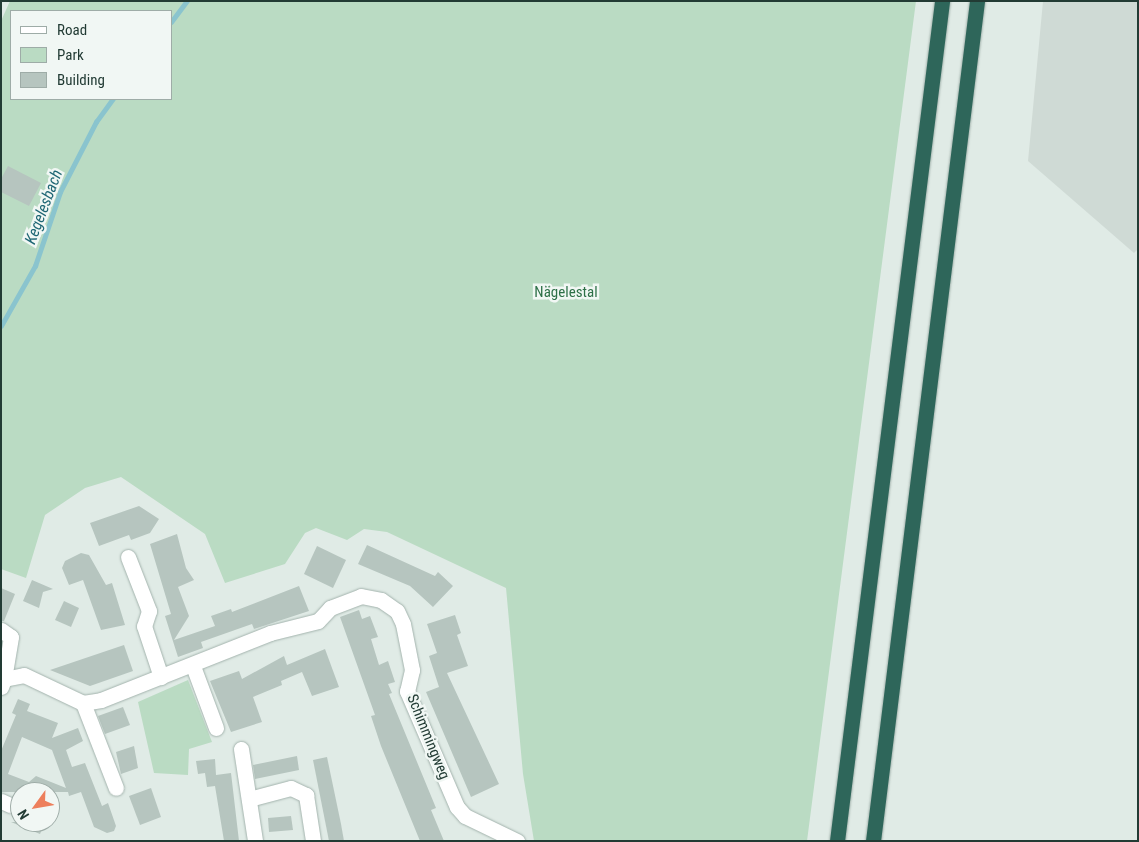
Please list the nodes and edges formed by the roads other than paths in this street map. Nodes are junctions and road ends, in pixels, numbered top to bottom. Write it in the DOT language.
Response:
graph roads {
  1 [pos="942,1"];
  2 [pos="977,1"];
  3 [pos="128,557"];
  4 [pos="1,630"];
  5 [pos="193,666"];
  6 [pos="160,677"];
  7 [pos="3,683"];
  8 [pos="83,703"];
  9 [pos="216,728"];
  10 [pos="240,749"];
  11 [pos="116,788"];
  12 [pos="249,799"];
  13 [pos="255,841"];
  14 [pos="313,841"];
  15 [pos="517,841"];
  16 [pos="837,841"];
  17 [pos="873,841"];
  1 -- 16 [label="highway"];
  2 -- 17 [label="highway"];
  3 -- 6 [label="street"];
  4 -- 7 [label="street"];
  5 -- 6 [label="street, Schimmingweg"];
  5 -- 9 [label="street"];
  5 -- 15 [label="street, Schimmingweg"];
  6 -- 8 [label="street, Schimmingweg"];
  7 -- 8 [label="street"];
  8 -- 11 [label="street"];
  10 -- 12 [label="street"];
  12 -- 13 [label="street"];
  12 -- 14 [label="street"];
}
